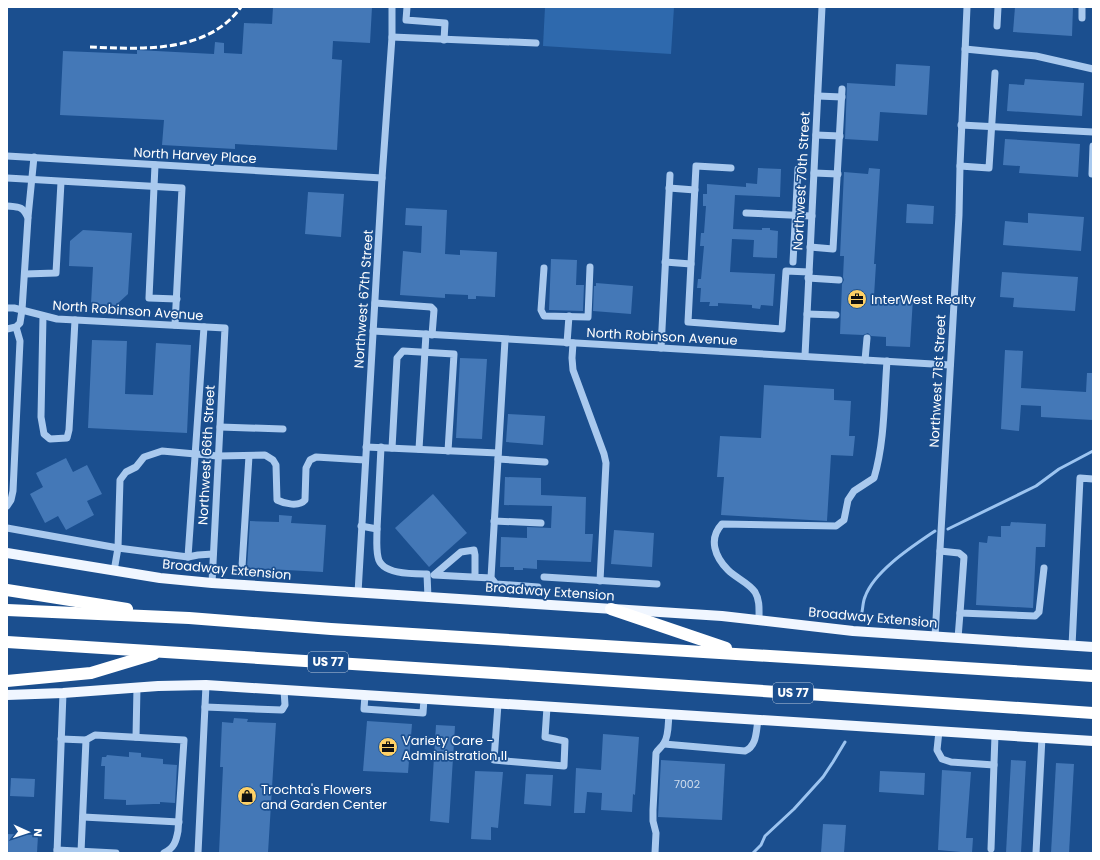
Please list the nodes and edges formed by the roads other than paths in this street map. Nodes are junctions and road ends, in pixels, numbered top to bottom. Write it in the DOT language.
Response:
graph roads {
  1 [pos="392,7"];
  2 [pos="407,7"];
  3 [pos="822,7"];
  4 [pos="967,7"];
  5 [pos="998,7"];
  6 [pos="1082,7"];
  7 [pos="1082,18"];
  8 [pos="997,26"];
  9 [pos="392,37"];
  10 [pos="444,40"];
  11 [pos="536,43"];
  12 [pos="965,49"];
  13 [pos="1093,69"];
  14 [pos="994,73"];
  15 [pos="842,89"];
  16 [pos="818,96"];
  17 [pos="842,97"];
  18 [pos="962,125"];
  19 [pos="991,126"];
  20 [pos="1093,132"];
  21 [pos="816,135"];
  22 [pos="840,136"];
  23 [pos="1093,146"];
  24 [pos="7,156"];
  25 [pos="34,157"];
  26 [pos="155,164"];
  27 [pos="960,166"];
  28 [pos="731,168"];
  29 [pos="798,169"];
  30 [pos="814,173"];
  31 [pos="838,174"];
  32 [pos="1092,174"];
  33 [pos="670,175"];
  34 [pos="7,178"];
  35 [pos="382,178"];
  36 [pos="32,180"];
  37 [pos="61,182"];
  38 [pos="154,187"];
  39 [pos="669,188"];
  40 [pos="695,190"];
  41 [pos="7,206"];
  42 [pos="746,212"];
  43 [pos="795,215"];
  44 [pos="812,216"];
  45 [pos="28,218"];
  46 [pos="810,248"];
  47 [pos="665,262"];
  48 [pos="792,262"];
  49 [pos="691,264"];
  50 [pos="590,267"];
  51 [pos="544,268"];
  52 [pos="25,274"];
  53 [pos="809,275"];
  54 [pos="839,280"];
  55 [pos="177,299"];
  56 [pos="375,303"];
  57 [pos="7,308"];
  58 [pos="22,310"];
  59 [pos="807,314"];
  60 [pos="836,315"];
  61 [pos="43,316"];
  62 [pos="569,316"];
  63 [pos="74,320"];
  64 [pos="175,325"];
  65 [pos="16,327"];
  66 [pos="204,327"];
  67 [pos="224,328"];
  68 [pos="7,329"];
  69 [pos="373,331"];
  70 [pos="429,334"];
  71 [pos="867,338"];
  72 [pos="505,340"];
  73 [pos="570,343"];
  74 [pos="661,348"];
  75 [pos="425,353"];
  76 [pos="804,356"];
  77 [pos="865,360"];
  78 [pos="887,361"];
  79 [pos="950,365"];
  80 [pos="220,427"];
  81 [pos="283,429"];
  82 [pos="366,447"];
  83 [pos="381,447"];
  84 [pos="392,448"];
  85 [pos="419,450"];
  86 [pos="448,451"];
  87 [pos="195,454"];
  88 [pos="218,456"];
  89 [pos="248,456"];
  90 [pos="498,456"];
  91 [pos="365,460"];
  92 [pos="545,462"];
  93 [pos="1093,479"];
  94 [pos="7,506"];
  95 [pos="494,521"];
  96 [pos="542,523"];
  97 [pos="361,526"];
  98 [pos="7,528"];
  99 [pos="377,529"];
  100 [pos="118,548"];
  101 [pos="940,551"];
  102 [pos="7,553"];
  103 [pos="214,554"];
  104 [pos="188,557"];
  105 [pos="242,567"];
  106 [pos="1044,568"];
  107 [pos="114,570"];
  108 [pos="431,575"];
  109 [pos="474,577"];
  110 [pos="544,577"];
  111 [pos="491,578"];
  112 [pos="600,581"];
  113 [pos="212,584"];
  114 [pos="657,584"];
  115 [pos="538,587"];
  116 [pos="7,590"];
  117 [pos="358,593"];
  118 [pos="428,598"];
  119 [pos="611,609"];
  120 [pos="7,610"];
  121 [pos="960,613"];
  122 [pos="189,618"];
  123 [pos="759,620"];
  124 [pos="935,637"];
  125 [pos="958,638"];
  126 [pos="7,642"];
  127 [pos="1072,646"];
  128 [pos="1093,647"];
  129 [pos="162,651"];
  130 [pos="742,653"];
  131 [pos="1093,676"];
  132 [pos="7,681"];
  133 [pos="206,686"];
  134 [pos="137,687"];
  135 [pos="284,690"];
  136 [pos="63,693"];
  137 [pos="7,695"];
  138 [pos="498,704"];
  139 [pos="205,707"];
  140 [pos="547,707"];
  141 [pos="1093,713"];
  142 [pos="669,714"];
  143 [pos="758,720"];
  144 [pos="939,731"];
  145 [pos="995,734"];
  146 [pos="136,737"];
  147 [pos="1042,737"];
  148 [pos="61,739"];
  149 [pos="86,740"];
  150 [pos="1093,741"];
  151 [pos="664,744"];
  152 [pos="994,765"];
  153 [pos="83,817"];
  154 [pos="179,822"];
  155 [pos="991,849"];
  156 [pos="57,852"];
  157 [pos="81,852"];
  158 [pos="116,853"];
  159 [pos="164,853"];
  160 [pos="198,853"];
  161 [pos="655,853"];
  162 [pos="1036,853"];
  1 -- 9 [label="street, Northwest 67th Street"];
  2 -- 10 [label="street"];
  3 -- 16 [label="street, Northwest 70th Street"];
  4 -- 12 [label="street, Northwest 71st Street"];
  5 -- 8 [label="street"];
  6 -- 7 [label="street"];
  9 -- 10 [label="street"];
  9 -- 35 [label="street, Northwest 67th Street"];
  10 -- 11 [label="street"];
  12 -- 13 [label="street"];
  12 -- 18 [label="street, Northwest 71st Street"];
  14 -- 19 [label="street"];
  15 -- 17 [label="street"];
  16 -- 17 [label="street"];
  16 -- 21 [label="street, Northwest 70th Street"];
  17 -- 22 [label="street"];
  18 -- 19 [label="street"];
  18 -- 27 [label="street, Northwest 71st Street"];
  19 -- 20 [label="street"];
  19 -- 27 [label="street"];
  21 -- 22 [label="street"];
  21 -- 30 [label="street, Northwest 70th Street"];
  22 -- 31 [label="street"];
  23 -- 32 [label="street"];
  24 -- 25 [label="street, North Harvey Place"];
  25 -- 26 [label="street, North Harvey Place"];
  25 -- 36 [label="street"];
  26 -- 35 [label="street, North Harvey Place"];
  26 -- 38 [label="street"];
  27 -- 79 [label="street, Northwest 71st Street"];
  28 -- 40 [label="street"];
  29 -- 43 [label="street"];
  30 -- 31 [label="street"];
  30 -- 44 [label="street, Northwest 70th Street"];
  31 -- 46 [label="street"];
  33 -- 39 [label="street"];
  34 -- 36 [label="street"];
  35 -- 56 [label="street, Northwest 67th Street"];
  36 -- 37 [label="street"];
  36 -- 45 [label="street"];
  37 -- 38 [label="street"];
  37 -- 52 [label="street"];
  38 -- 55 [label="street"];
  38 -- 55 [label="street"];
  39 -- 40 [label="street"];
  39 -- 47 [label="street"];
  40 -- 49 [label="street"];
  41 -- 45 [label="street"];
  42 -- 43 [label="street"];
  43 -- 44 [label="street"];
  43 -- 48 [label="street"];
  44 -- 46 [label="street, Northwest 70th Street"];
  45 -- 52 [label="street"];
  46 -- 53 [label="street, Northwest 70th Street"];
  47 -- 49 [label="street"];
  47 -- 74 [label="street"];
  49 -- 53 [label="street"];
  50 -- 62 [label="street"];
  51 -- 62 [label="street"];
  52 -- 58 [label="street"];
  53 -- 54 [label="street"];
  53 -- 59 [label="street, Northwest 70th Street"];
  55 -- 64 [label="street"];
  56 -- 69 [label="street, Northwest 67th Street"];
  56 -- 70 [label="street"];
  57 -- 58 [label="street, North Robinson Avenue"];
  58 -- 61 [label="street, North Robinson Avenue"];
  58 -- 65 [label="street"];
  59 -- 60 [label="street"];
  59 -- 76 [label="street, Northwest 70th Street"];
  61 -- 63 [label="street, North Robinson Avenue"];
  61 -- 63 [label="street"];
  62 -- 73 [label="street"];
  63 -- 64 [label="street, North Robinson Avenue"];
  64 -- 66 [label="street, North Robinson Avenue"];
  65 -- 68 [label="street"];
  65 -- 94 [label="street"];
  66 -- 67 [label="street, North Robinson Avenue"];
  66 -- 87 [label="street"];
  67 -- 80 [label="street, Northwest 66th Street"];
  69 -- 70 [label="street, North Robinson Avenue"];
  69 -- 82 [label="street, Northwest 67th Street"];
  70 -- 72 [label="street, North Robinson Avenue"];
  70 -- 75 [label="street"];
  71 -- 77 [label="street"];
  72 -- 73 [label="street, North Robinson Avenue"];
  72 -- 90 [label="street"];
  73 -- 74 [label="street, North Robinson Avenue"];
  73 -- 112 [label="street"];
  74 -- 76 [label="street, North Robinson Avenue"];
  75 -- 84 [label="street"];
  75 -- 85 [label="street"];
  75 -- 86 [label="street"];
  76 -- 77 [label="street, North Robinson Avenue"];
  77 -- 78 [label="street, North Robinson Avenue"];
  78 -- 79 [label="street, North Robinson Avenue"];
  78 -- 123 [label="street"];
  79 -- 101 [label="street, Northwest 71st Street"];
  80 -- 81 [label="street"];
  80 -- 88 [label="street, Northwest 66th Street"];
  82 -- 83 [label="street"];
  82 -- 91 [label="street, Northwest 67th Street"];
  83 -- 84 [label="street"];
  83 -- 99 [label="street"];
  84 -- 85 [label="street"];
  85 -- 86 [label="street"];
  86 -- 90 [label="street"];
  87 -- 88 [label="street"];
  87 -- 100 [label="street"];
  87 -- 104 [label="street"];
  88 -- 89 [label="street"];
  88 -- 103 [label="street, Northwest 66th Street"];
  89 -- 91 [label="street"];
  89 -- 105 [label="street"];
  90 -- 92 [label="street"];
  90 -- 95 [label="street"];
  91 -- 97 [label="street, Northwest 67th Street"];
  93 -- 127 [label="street"];
  95 -- 96 [label="street"];
  95 -- 111 [label="street"];
  97 -- 99 [label="street"];
  97 -- 117 [label="street, Northwest 67th Street"];
  98 -- 100 [label="street"];
  99 -- 108 [label="street"];
  100 -- 104 [label="street"];
  100 -- 107 [label="street"];
  101 -- 121 [label="street"];
  101 -- 124 [label="street, Northwest 71st Street"];
  102 -- 107 [label="main road, Broadway Extension"];
  103 -- 104 [label="street"];
  103 -- 113 [label="street, Northwest 66th Street"];
  106 -- 121 [label="street"];
  107 -- 113 [label="main road, Broadway Extension"];
  108 -- 109 [label="street"];
  108 -- 109 [label="street"];
  108 -- 118 [label="street"];
  109 -- 111 [label="street"];
  110 -- 112 [label="street"];
  111 -- 115 [label="street"];
  112 -- 114 [label="street"];
  113 -- 117 [label="main road, Broadway Extension"];
  116 -- 122 [label="highway"];
  117 -- 118 [label="main road, Broadway Extension"];
  118 -- 119 [label="main road, Broadway Extension"];
  119 -- 123 [label="main road, Broadway Extension"];
  119 -- 130 [label="highway"];
  120 -- 122 [label="highway"];
  121 -- 125 [label="street"];
  122 -- 130 [label="highway"];
  123 -- 124 [label="main road, Broadway Extension"];
  124 -- 125 [label="main road, Broadway Extension"];
  125 -- 127 [label="main road, Broadway Extension"];
  126 -- 129 [label="highway, US 77"];
  127 -- 128 [label="main road, Broadway Extension"];
  129 -- 132 [label="highway"];
  129 -- 141 [label="highway, US 77"];
  130 -- 131 [label="highway"];
  133 -- 134 [label="main road"];
  133 -- 135 [label="main road"];
  133 -- 139 [label="street"];
  134 -- 136 [label="main road"];
  134 -- 146 [label="street"];
  135 -- 138 [label="main road"];
  135 -- 139 [label="street"];
  136 -- 137 [label="main road"];
  136 -- 148 [label="street"];
  138 -- 140 [label="main road"];
  138 -- 140 [label="street"];
  139 -- 160 [label="street"];
  140 -- 142 [label="main road"];
  142 -- 143 [label="main road"];
  142 -- 151 [label="street"];
  143 -- 144 [label="main road"];
  143 -- 151 [label="street"];
  144 -- 145 [label="main road"];
  144 -- 152 [label="street"];
  145 -- 147 [label="main road"];
  145 -- 152 [label="street"];
  146 -- 149 [label="street"];
  146 -- 154 [label="street"];
  147 -- 150 [label="main road"];
  147 -- 162 [label="street"];
  148 -- 149 [label="street"];
  148 -- 156 [label="street"];
  149 -- 153 [label="street"];
  151 -- 161 [label="street"];
  152 -- 155 [label="street"];
  153 -- 154 [label="street"];
  153 -- 157 [label="street"];
  154 -- 159 [label="street"];
  156 -- 157 [label="street"];
  157 -- 158 [label="street"];
}
